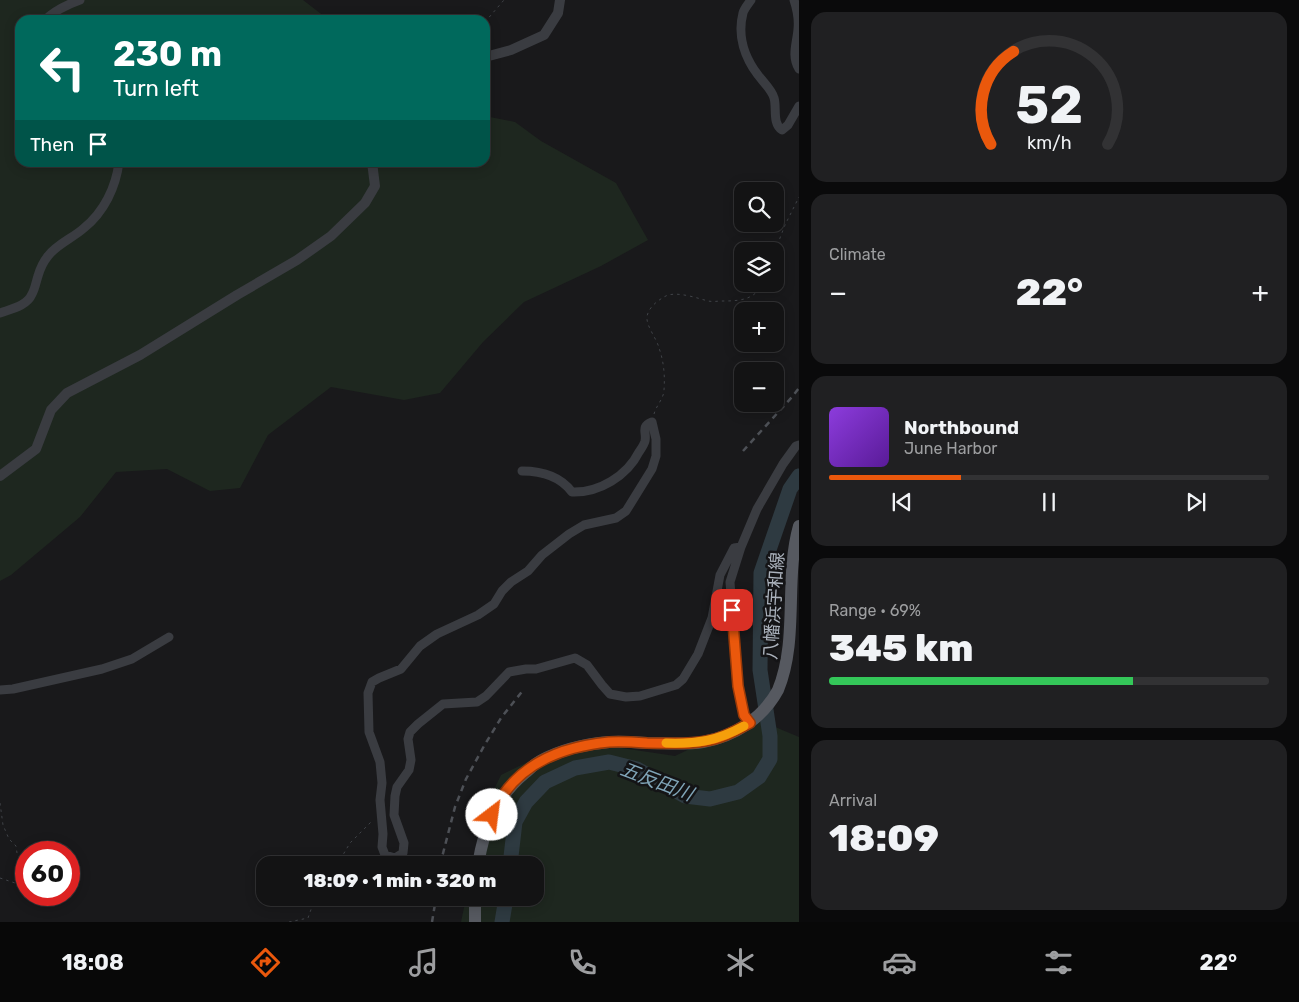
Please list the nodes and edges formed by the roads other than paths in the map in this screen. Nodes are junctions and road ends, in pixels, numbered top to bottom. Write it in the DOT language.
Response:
graph roads {
  1 [pos="80,0"];
  2 [pos="560,0"];
  3 [pos="751,0"];
  4 [pos="794,0"];
  5 [pos="50,15"];
  6 [pos="490,56"];
  7 [pos="799,69"];
  8 [pos="799,106"];
  9 [pos="118,167"];
  10 [pos="373,167"];
  11 [pos="0,312"];
  12 [pos="799,445"];
  13 [pos="522,471"];
  14 [pos="0,476"];
  15 [pos="799,526"];
  16 [pos="741,547"];
  17 [pos="169,637"];
  18 [pos="0,690"];
  19 [pos="753,721"];
  20 [pos="479,856"];
  21 [pos="475,906"];
  22 [pos="475,922"];
  1 -- 5 [label="street"];
  2 -- 6 [label="street"];
  3 -- 8 [label="street"];
  4 -- 7 [label="street"];
  9 -- 11 [label="street"];
  10 -- 14 [label="street"];
  12 -- 16 [label="street"];
  13 -- 16 [label="street"];
  15 -- 19 [label="main road, 八幡浜宇和線"];
  16 -- 19 [label="street"];
  17 -- 18 [label="street"];
  19 -- 20 [label="main road, 八幡浜宇和線"];
  21 -- 22 [label="main road"];
}
